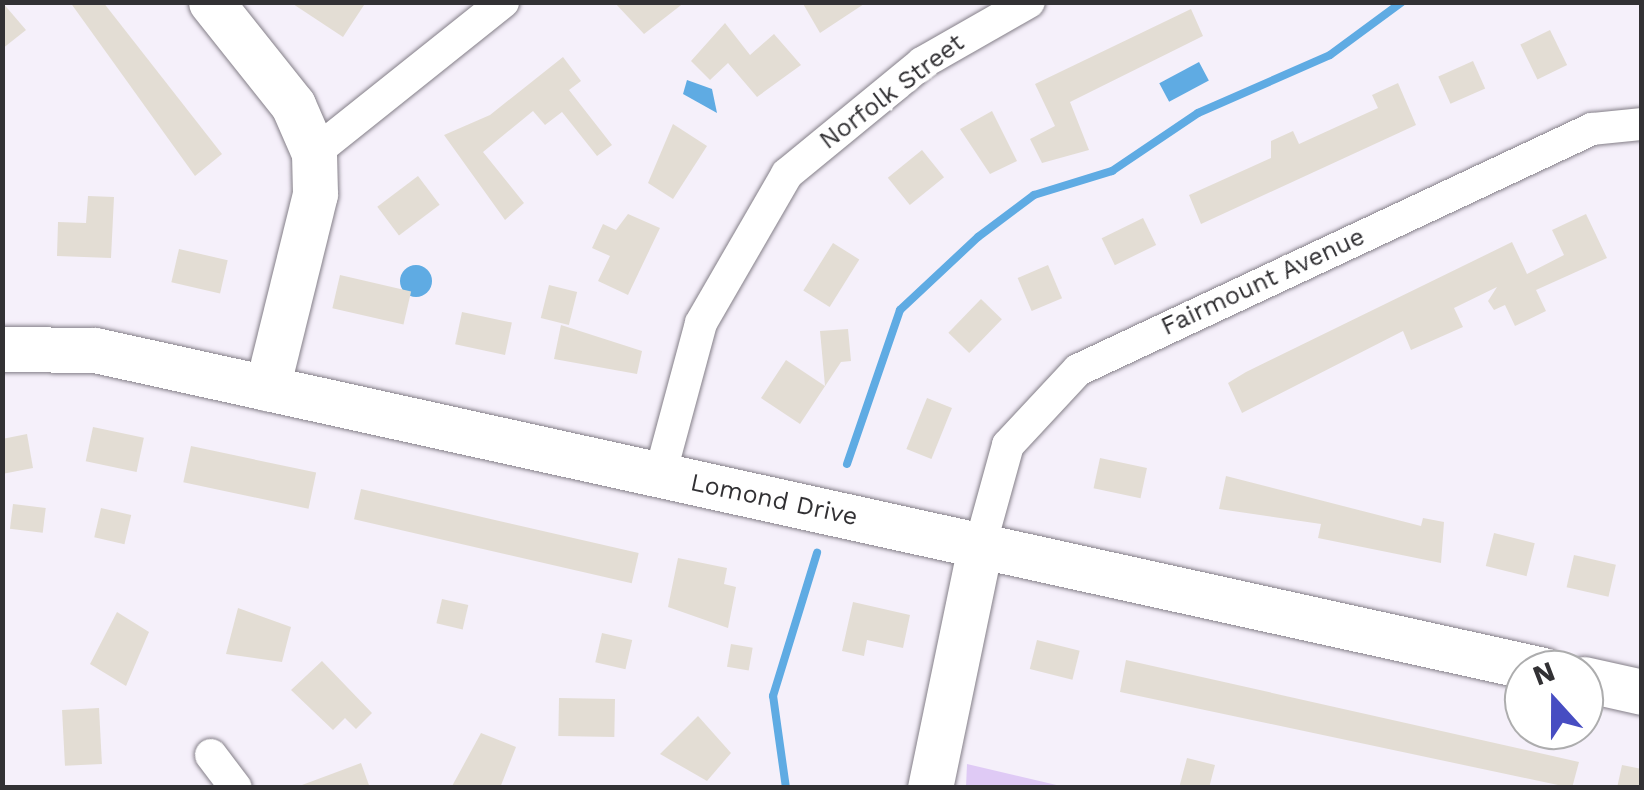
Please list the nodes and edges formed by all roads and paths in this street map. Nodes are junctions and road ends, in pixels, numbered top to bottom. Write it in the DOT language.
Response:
graph roads {
  1 [pos="211,2"];
  2 [pos="503,2"];
  3 [pos="1029,2"];
  4 [pos="1642,124"];
  5 [pos="314,153"];
  6 [pos="2,349"];
  7 [pos="266,388"];
  8 [pos="660,475"];
  9 [pos="980,546"];
  10 [pos="1504,661"];
  11 [pos="1604,683"];
  12 [pos="1642,692"];
  13 [pos="211,754"];
  14 [pos="236,788"];
  15 [pos="930,788"];
  1 -- 5 [label="main road"];
  2 -- 5 [label="street"];
  3 -- 8 [label="street, Norfolk Street"];
  4 -- 9 [label="street, Fairmount Avenue"];
  5 -- 7 [label="main road"];
  6 -- 7 [label="main road, Lomond Drive"];
  7 -- 8 [label="main road, Lomond Drive"];
  8 -- 9 [label="main road, Lomond Drive"];
  9 -- 10 [label="main road, Lomond Drive"];
  9 -- 15 [label="main road"];
  11 -- 12 [label="main road"];
  13 -- 14 [label="street"];
}
